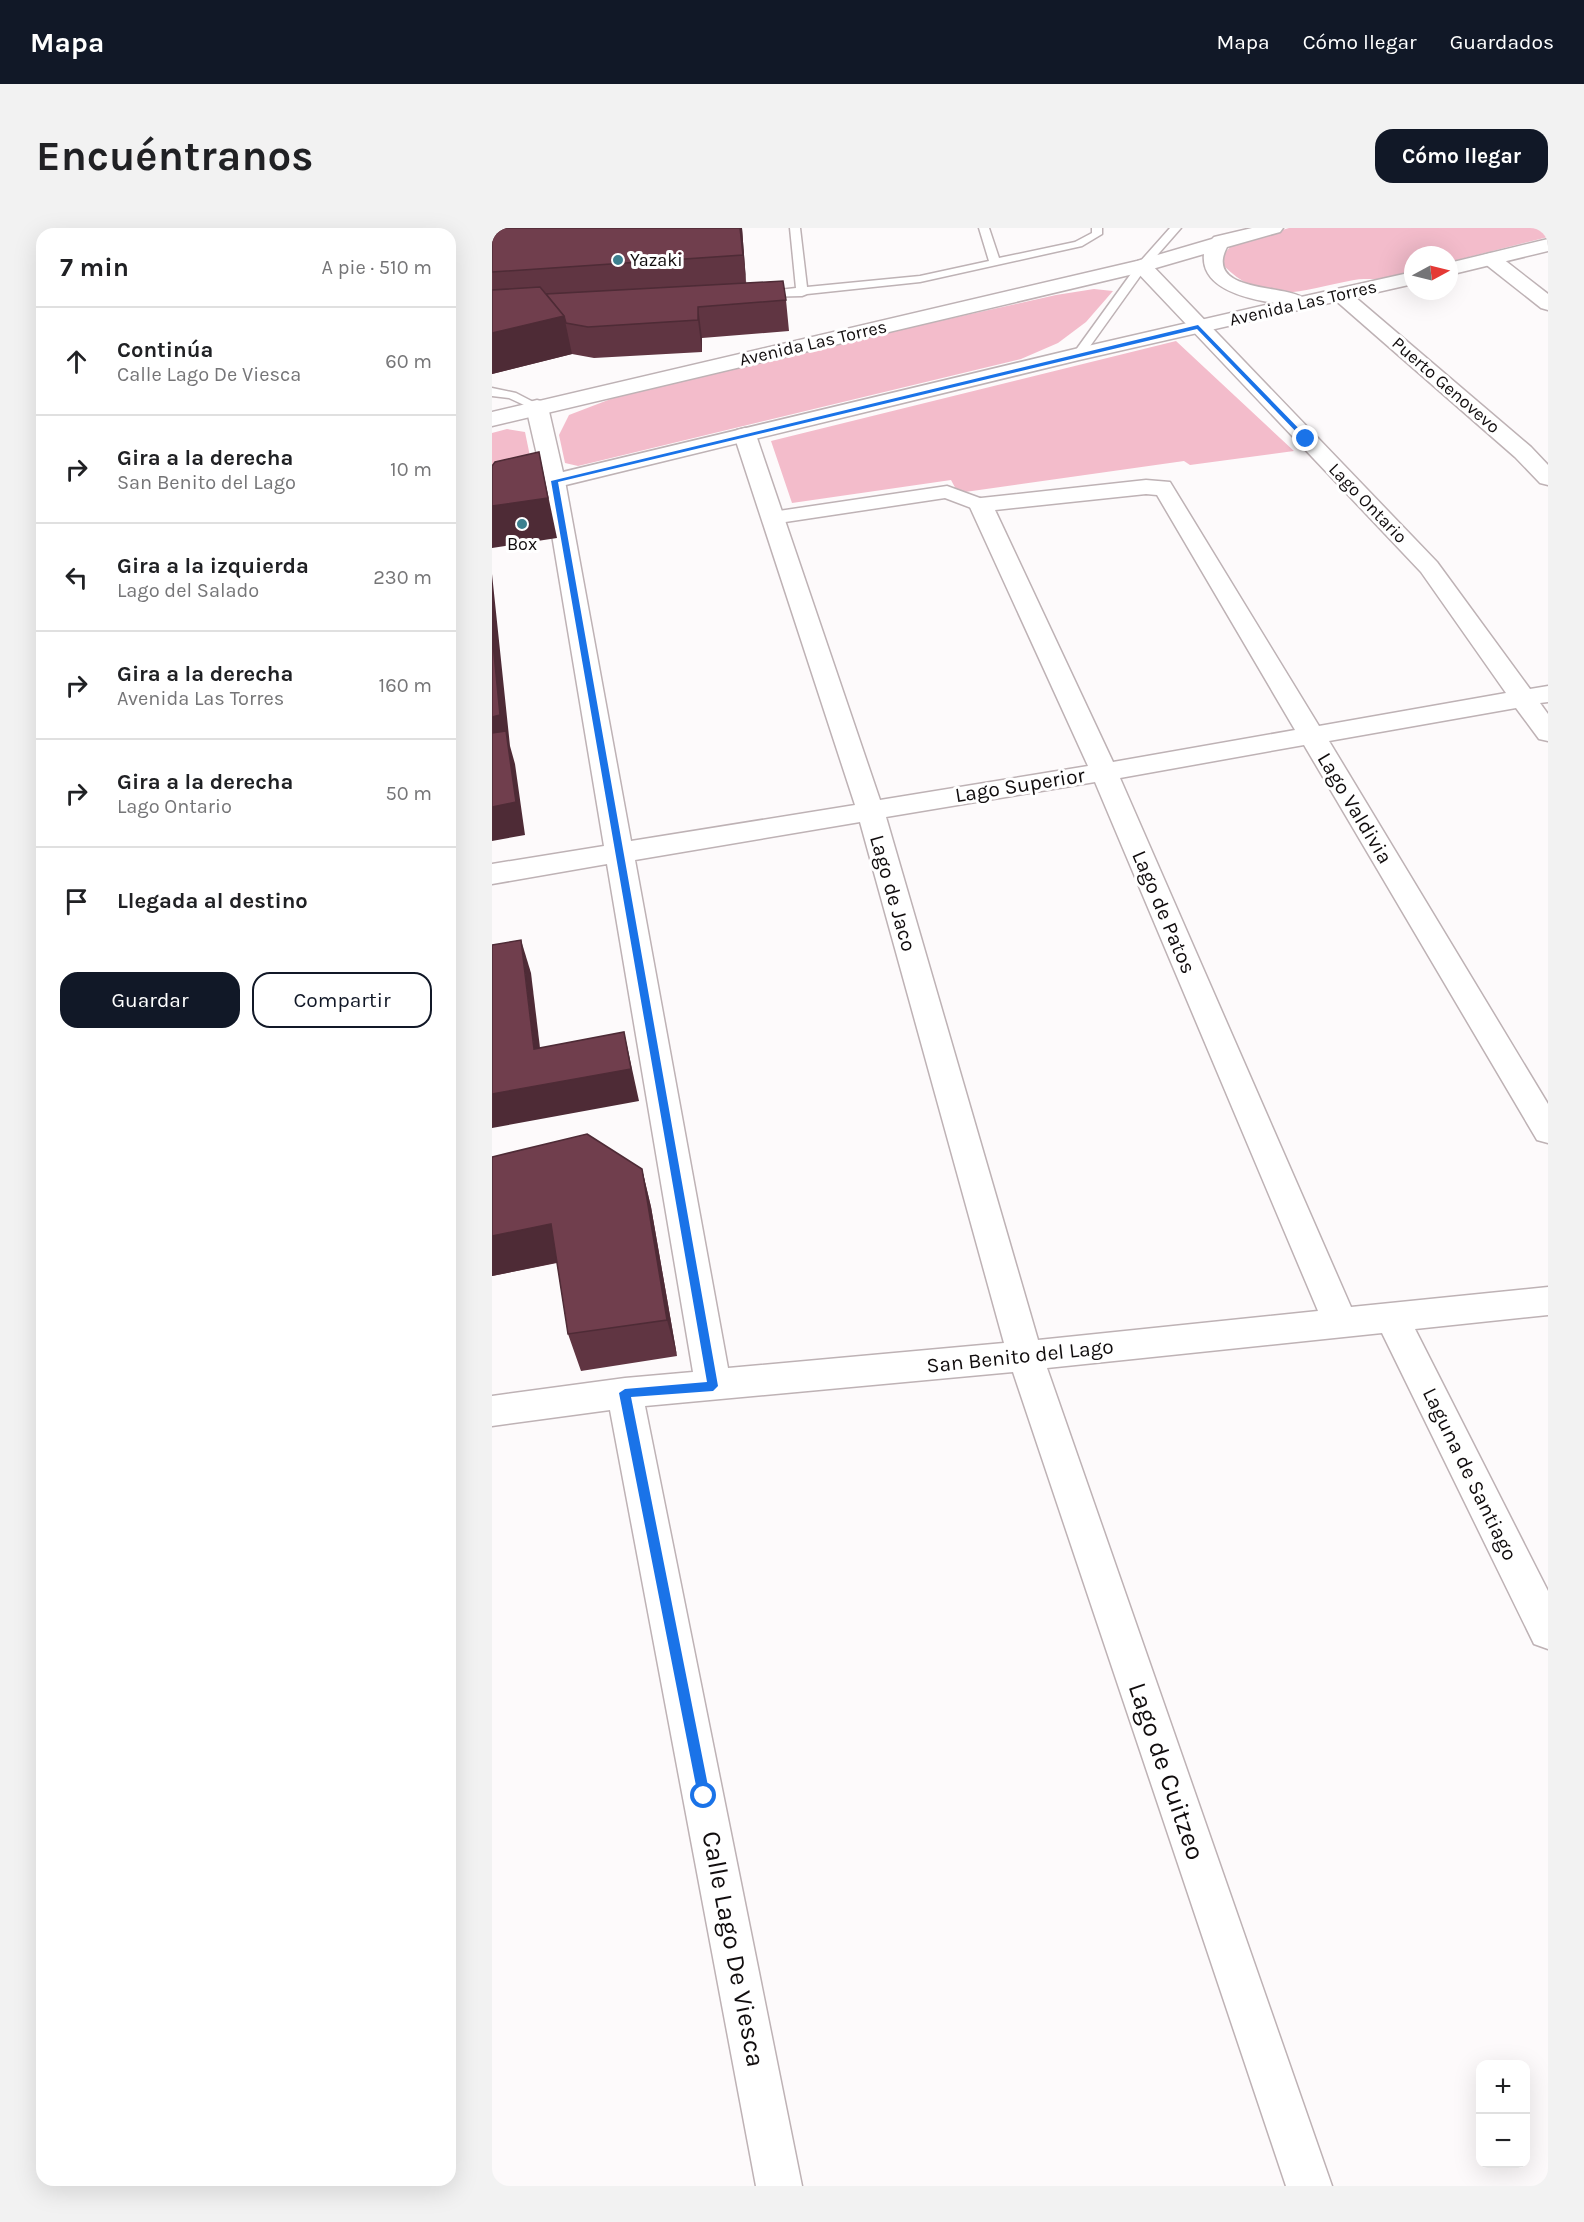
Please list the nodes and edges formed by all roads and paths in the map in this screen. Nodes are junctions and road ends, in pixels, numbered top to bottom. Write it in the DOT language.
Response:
graph roads {
  1 [pos="795,228"];
  2 [pos="984,228"];
  3 [pos="1097,228"];
  4 [pos="1176,228"];
  5 [pos="1273,228"];
  6 [pos="1221,242"];
  7 [pos="1548,245"];
  8 [pos="1491,260"];
  9 [pos="994,261"];
  10 [pos="1142,266"];
  11 [pos="1458,267"];
  12 [pos="1404,280"];
  13 [pos="802,293"];
  14 [pos="1341,295"];
  15 [pos="754,296"];
  16 [pos="1311,300"];
  17 [pos="1548,304"];
  18 [pos="1198,327"];
  19 [pos="1079,354"];
  20 [pos="492,392"];
  21 [pos="537,408"];
  22 [pos="492,419"];
  23 [pos="745,435"];
  24 [pos="1548,478"];
  25 [pos="554,481"];
  26 [pos="492,496"];
  27 [pos="981,505"];
  28 [pos="772,518"];
  29 [pos="1536,696"];
  30 [pos="1548,733"];
  31 [pos="1312,736"];
  32 [pos="1104,772"];
  33 [pos="870,810"];
  34 [pos="620,852"];
  35 [pos="492,874"];
  36 [pos="1548,1131"];
  37 [pos="1548,1301"];
  38 [pos="1391,1316"];
  39 [pos="1340,1322"];
  40 [pos="1025,1356"];
  41 [pos="713,1386"];
  42 [pos="625,1393"];
  43 [pos="492,1411"];
  44 [pos="1548,1631"];
  45 [pos="780,2186"];
  46 [pos="1309,2186"];
  1 -- 13 [label="lane"];
  2 -- 9 [label="lane"];
  3 -- 9 [label="lane"];
  4 -- 10 [label="lane"];
  5 -- 6 [label="street, Avenida Las Torres"];
  6 -- 10 [label="street, Avenida Las Torres"];
  6 -- 16 [label="street"];
  7 -- 8 [label="street"];
  8 -- 11 [label="street"];
  8 -- 17 [label="street"];
  9 -- 13 [label="lane"];
  10 -- 18 [label="street, Lago Ontario"];
  10 -- 19 [label="lane"];
  10 -- 21 [label="street, Avenida Las Torres"];
  12 -- 14 [label="street, Avenida Las Torres"];
  13 -- 15 [label="lane"];
  14 -- 16 [label="street, Avenida Las Torres"];
  14 -- 24 [label="street, Puerto Genovevo"];
  16 -- 18 [label="street, Avenida Las Torres"];
  18 -- 19 [label="street, Avenida Las Torres"];
  18 -- 29 [label="street, Lago Ontario"];
  19 -- 23 [label="street, Avenida Las Torres"];
  20 -- 21 [label="lane"];
  21 -- 22 [label="street, Avenida Las Torres"];
  21 -- 25 [label="street"];
  23 -- 25 [label="street, Avenida Las Torres"];
  23 -- 28 [label="street, Lago de Jaco"];
  25 -- 26 [label="street, Avenida Las Torres"];
  25 -- 34 [label="street"];
  27 -- 28 [label="street"];
  27 -- 31 [label="street, Lago Valdivia"];
  27 -- 32 [label="street, Lago de Patos"];
  28 -- 33 [label="street, Lago de Jaco"];
  29 -- 30 [label="street, Lago Ontario"];
  29 -- 31 [label="street, Lago Superior"];
  31 -- 32 [label="street, Lago Superior"];
  31 -- 36 [label="street, Lago Valdivia"];
  32 -- 33 [label="street, Lago Superior"];
  32 -- 39 [label="street, Lago de Patos"];
  33 -- 34 [label="street, Lago Superior"];
  33 -- 40 [label="street, Lago de Jaco"];
  34 -- 35 [label="street, Lago Superior"];
  34 -- 41 [label="street"];
  37 -- 38 [label="street, San Benito del Lago"];
  38 -- 39 [label="street, San Benito del Lago"];
  38 -- 44 [label="street, Laguna de Santiago"];
  39 -- 40 [label="street, San Benito del Lago"];
  40 -- 41 [label="street, San Benito del Lago"];
  40 -- 46 [label="street, Lago de Cuitzeo"];
  41 -- 42 [label="street, San Benito del Lago"];
  42 -- 43 [label="street, San Benito del Lago"];
  42 -- 45 [label="street, Calle Lago De Viesca"];
}
